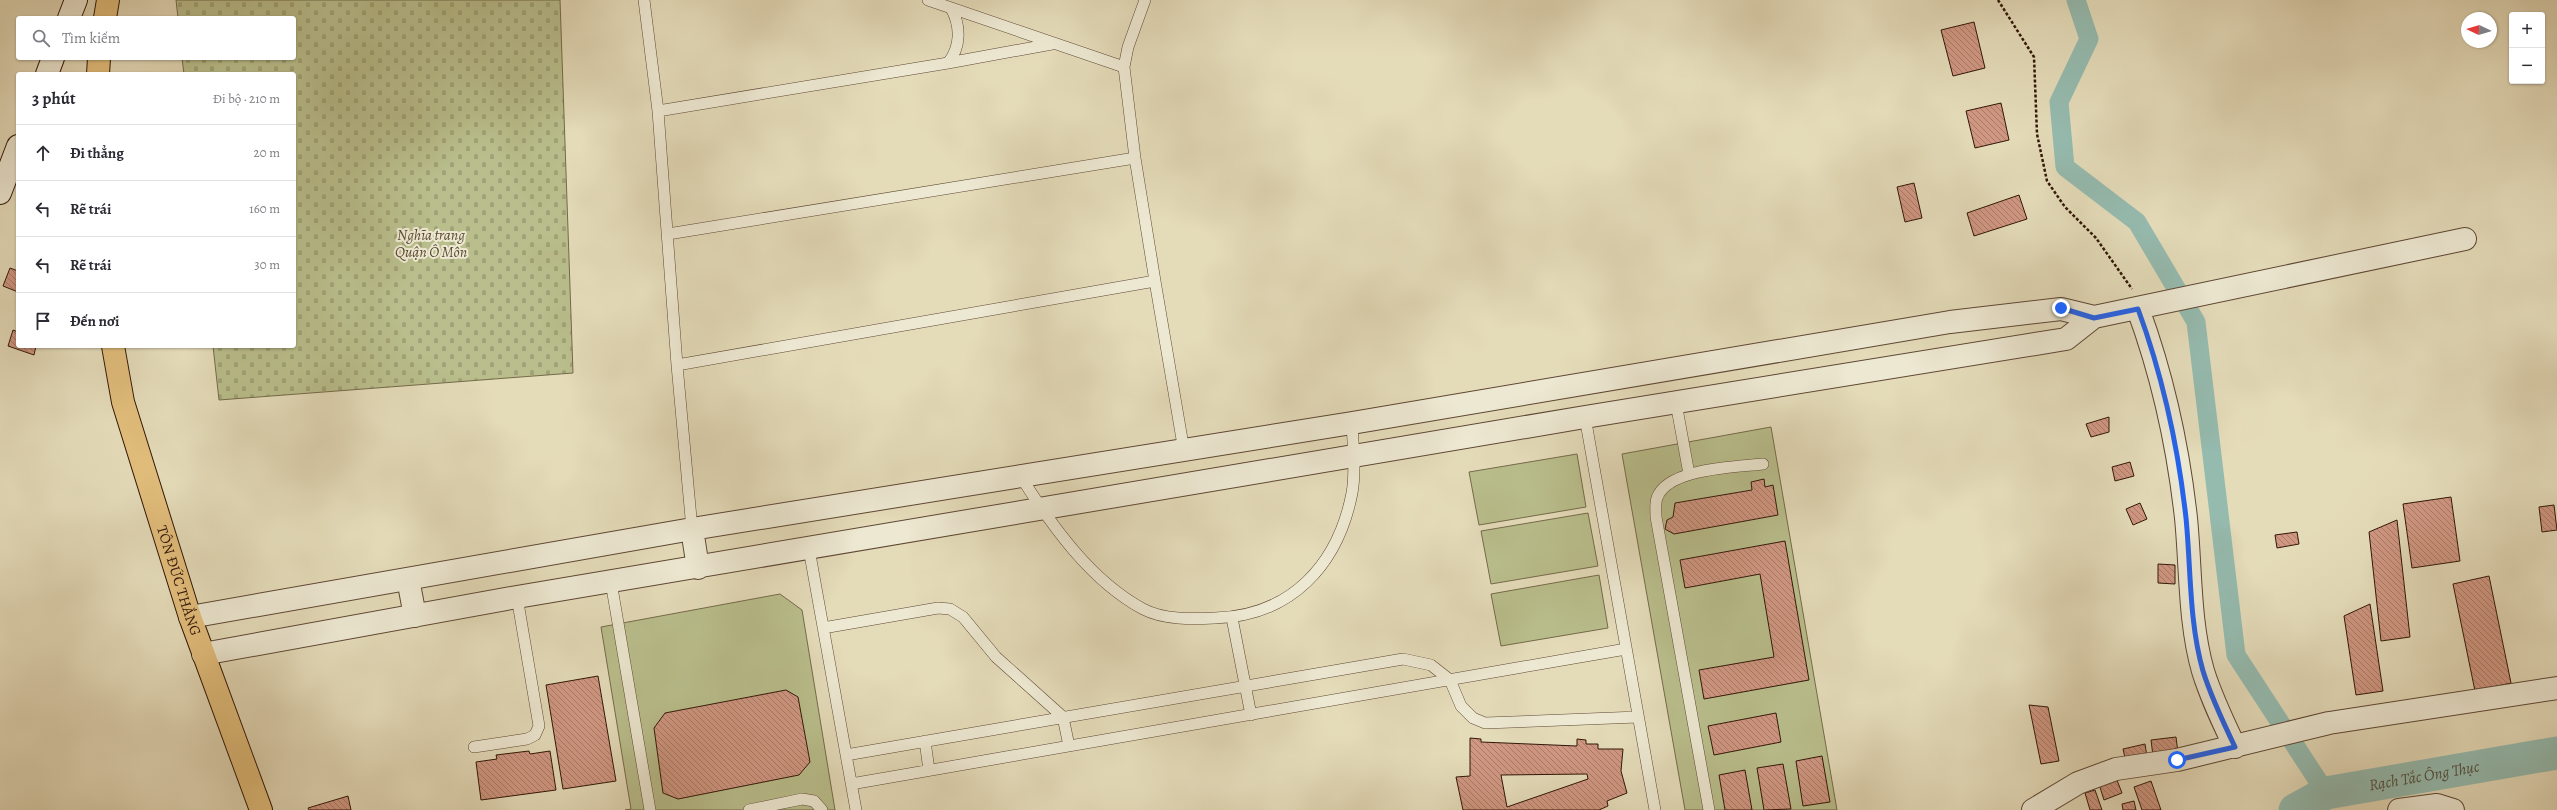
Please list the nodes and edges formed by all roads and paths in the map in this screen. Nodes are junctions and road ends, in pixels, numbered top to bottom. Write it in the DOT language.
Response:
graph roads {
  1 [pos="76,0"];
  2 [pos="108,0"];
  3 [pos="644,0"];
  4 [pos="928,0"];
  5 [pos="1145,0"];
  6 [pos="1998,0"];
  7 [pos="951,8"];
  8 [pos="70,16"];
  9 [pos="105,16"];
  10 [pos="1052,43"];
  11 [pos="52,60"];
  12 [pos="99,60"];
  13 [pos="948,63"];
  14 [pos="1124,67"];
  15 [pos="47,72"];
  16 [pos="98,72"];
  17 [pos="658,111"];
  18 [pos="16,151"];
  19 [pos="1135,158"];
  20 [pos="0,193"];
  21 [pos="668,234"];
  22 [pos="2465,239"];
  23 [pos="1155,281"];
  24 [pos="2144,308"];
  25 [pos="2094,318"];
  26 [pos="113,348"];
  27 [pos="677,365"];
  28 [pos="1671,370"];
  29 [pos="1676,403"];
  30 [pos="1585,417"];
  31 [pos="1352,423"];
  32 [pos="1184,450"];
  33 [pos="1354,456"];
  34 [pos="1763,464"];
  35 [pos="1689,474"];
  36 [pos="1021,477"];
  37 [pos="1190,485"];
  38 [pos="1042,510"];
  39 [pos="692,529"];
  40 [pos="809,549"];
  41 [pos="698,568"];
  42 [pos="408,579"];
  43 [pos="611,582"];
  44 [pos="517,598"];
  45 [pos="415,616"];
  46 [pos="190,617"];
  47 [pos="1232,618"];
  48 [pos="823,628"];
  49 [pos="1626,650"];
  50 [pos="203,654"];
  51 [pos="1450,680"];
  52 [pos="1245,686"];
  53 [pos="2557,688"];
  54 [pos="1251,715"];
  55 [pos="1062,717"];
  56 [pos="1638,717"];
  57 [pos="925,741"];
  58 [pos="1069,746"];
  59 [pos="2240,746"];
  60 [pos="474,747"];
  61 [pos="846,755"];
  62 [pos="929,770"];
  63 [pos="851,784"];
  64 [pos="261,810"];
  65 [pos="650,810"];
  66 [pos="749,810"];
  67 [pos="822,810"];
  68 [pos="856,810"];
  69 [pos="1655,810"];
  70 [pos="1709,810"];
  71 [pos="2032,810"];
  72 [pos="2398,810"];
  73 [pos="2453,810"];
  1 -- 8 [label="street"];
  2 -- 9 [label="highway"];
  3 -- 17 [label="lane"];
  4 -- 7 [label="lane"];
  5 -- 14 [label="lane"];
  6 -- 24 [label="path"];
  7 -- 10 [label="lane"];
  7 -- 13 [label="lane"];
  10 -- 13 [label="lane"];
  10 -- 14 [label="lane"];
  11 -- 15 [label="street"];
  12 -- 16 [label="highway"];
  13 -- 17 [label="lane"];
  14 -- 19 [label="lane"];
  17 -- 21 [label="lane"];
  18 -- 20 [label="street"];
  19 -- 21 [label="lane"];
  19 -- 23 [label="lane"];
  21 -- 27 [label="lane"];
  22 -- 24 [label="street"];
  23 -- 27 [label="lane"];
  23 -- 32 [label="lane"];
  24 -- 25 [label="street"];
  24 -- 59 [label="street"];
  25 -- 28 [label="street"];
  25 -- 29 [label="street"];
  26 -- 46 [label="highway, TÔN ĐỨC THẮNG"];
  27 -- 39 [label="lane"];
  28 -- 29 [label="street"];
  28 -- 31 [label="street"];
  29 -- 30 [label="street"];
  29 -- 35 [label="lane"];
  30 -- 33 [label="street"];
  30 -- 49 [label="lane"];
  31 -- 32 [label="street"];
  31 -- 33 [label="lane"];
  32 -- 36 [label="street"];
  32 -- 37 [label="street"];
  33 -- 37 [label="street"];
  33 -- 47 [label="lane"];
  34 -- 35 [label="lane"];
  35 -- 70 [label="lane"];
  36 -- 38 [label="lane"];
  36 -- 39 [label="street"];
  37 -- 38 [label="street"];
  38 -- 40 [label="street"];
  38 -- 47 [label="lane"];
  39 -- 41 [label="street"];
  39 -- 42 [label="street"];
  40 -- 41 [label="street"];
  40 -- 48 [label="lane"];
  41 -- 43 [label="street"];
  42 -- 45 [label="street"];
  42 -- 46 [label="street"];
  43 -- 44 [label="street"];
  43 -- 65 [label="lane"];
  44 -- 45 [label="street"];
  44 -- 60 [label="lane"];
  45 -- 50 [label="street"];
  46 -- 50 [label="highway, TÔN ĐỨC THẮNG"];
  47 -- 52 [label="lane"];
  48 -- 55 [label="lane"];
  48 -- 61 [label="lane"];
  49 -- 51 [label="lane"];
  49 -- 56 [label="lane"];
  50 -- 64 [label="highway, TÔN ĐỨC THẮNG"];
  51 -- 52 [label="lane"];
  51 -- 54 [label="lane"];
  51 -- 56 [label="lane"];
  52 -- 54 [label="lane"];
  52 -- 55 [label="lane"];
  53 -- 59 [label="street"];
  54 -- 58 [label="lane"];
  55 -- 57 [label="lane"];
  55 -- 58 [label="lane"];
  56 -- 69 [label="lane"];
  57 -- 61 [label="lane"];
  57 -- 62 [label="lane"];
  58 -- 62 [label="lane"];
  59 -- 71 [label="street"];
  61 -- 63 [label="lane"];
  62 -- 63 [label="lane"];
  63 -- 68 [label="lane"];
  66 -- 67 [label="lane"];
  72 -- 73 [label="street"];
}
